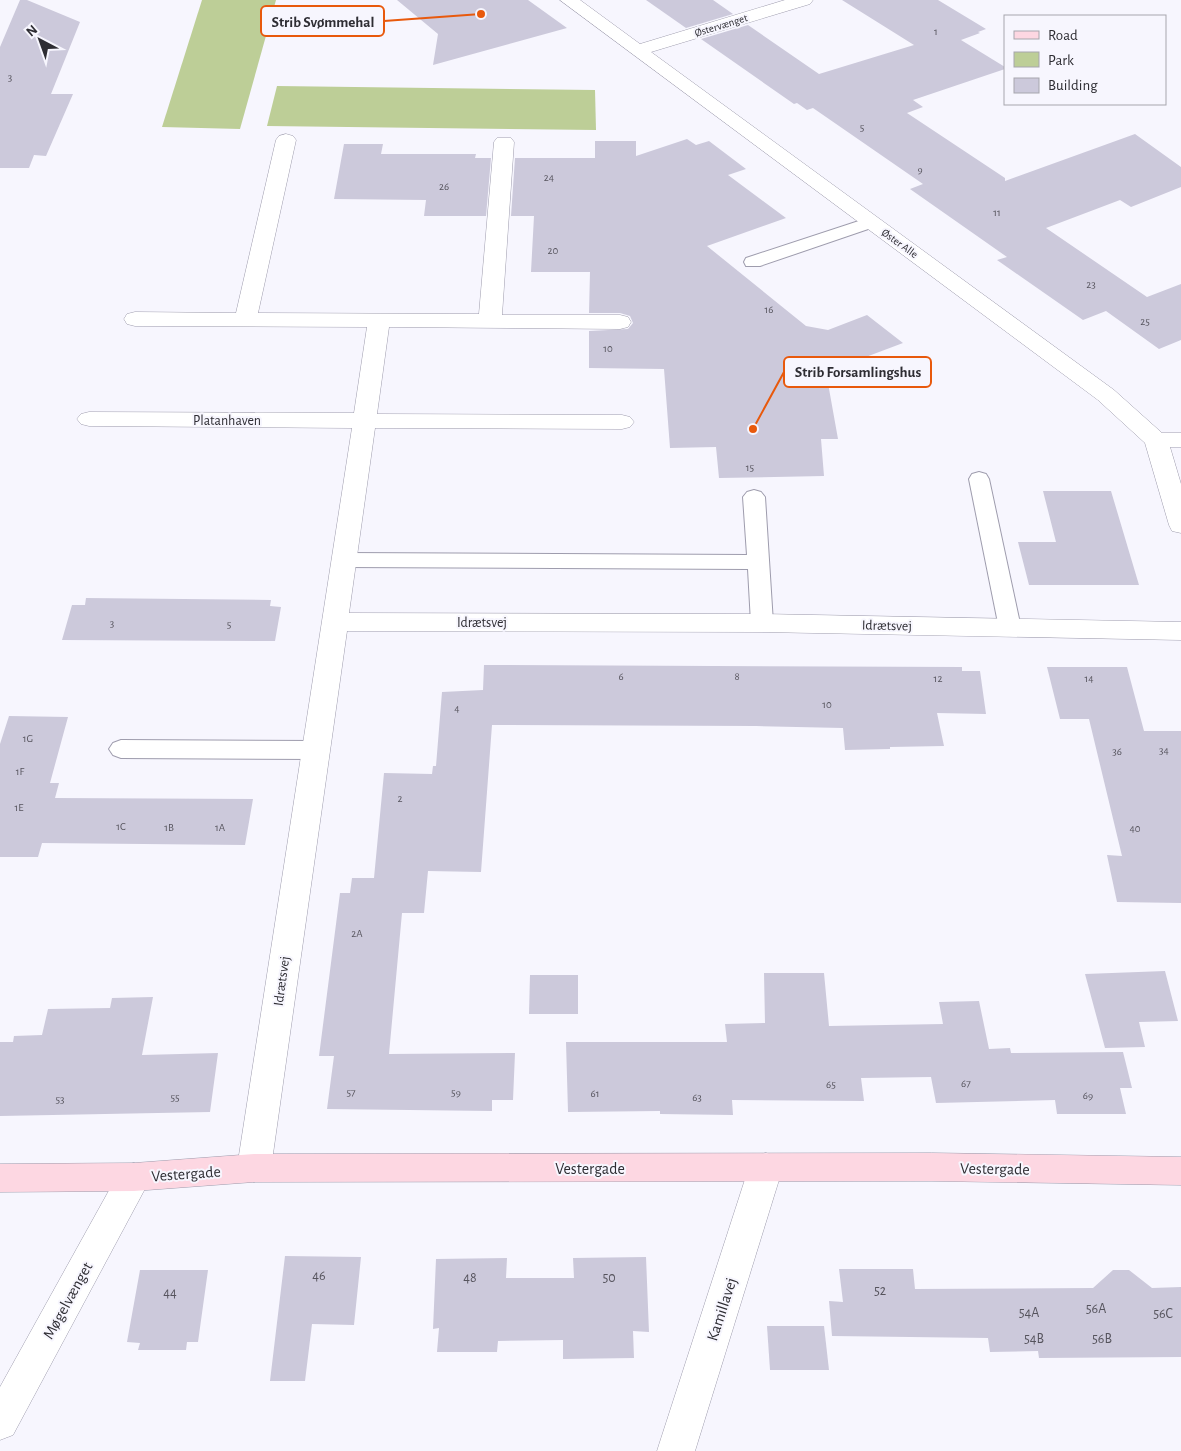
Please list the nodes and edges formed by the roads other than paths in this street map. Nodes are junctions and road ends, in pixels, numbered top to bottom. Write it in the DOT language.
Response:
graph roads {
  1 [pos="569,0"];
  2 [pos="804,0"];
  3 [pos="638,50"];
  4 [pos="286,140"];
  5 [pos="504,142"];
  6 [pos="871,222"];
  7 [pos="753,262"];
  8 [pos="135,319"];
  9 [pos="245,320"];
  10 [pos="379,320"];
  11 [pos="490,321"];
  12 [pos="620,322"];
  13 [pos="89,419"];
  14 [pos="364,421"];
  15 [pos="622,422"];
  16 [pos="1156,440"];
  17 [pos="1181,440"];
  18 [pos="979,479"];
  19 [pos="754,497"];
  20 [pos="1181,525"];
  21 [pos="344,560"];
  22 [pos="758,562"];
  23 [pos="335,622"];
  24 [pos="762,623"];
  25 [pos="1010,628"];
  26 [pos="1181,631"];
  27 [pos="121,749"];
  28 [pos="316,750"];
  29 [pos="766,1167"];
  30 [pos="254,1168"];
  31 [pos="1181,1171"];
  32 [pos="134,1177"];
  33 [pos="0,1178"];
  34 [pos="0,1423"];
  35 [pos="676,1451"];
  1 -- 3 [label="street, Øster Alle"];
  2 -- 3 [label="street, Østervænget"];
  3 -- 6 [label="street, Øster Alle"];
  4 -- 9 [label="street"];
  5 -- 11 [label="street"];
  6 -- 7 [label="lane"];
  6 -- 16 [label="street, Øster Alle"];
  8 -- 9 [label="street"];
  9 -- 10 [label="street"];
  10 -- 11 [label="street"];
  10 -- 14 [label="street"];
  11 -- 12 [label="street"];
  13 -- 14 [label="street, Platanhaven"];
  14 -- 15 [label="street, Platanhaven"];
  14 -- 21 [label="street"];
  16 -- 17 [label="street"];
  16 -- 20 [label="street"];
  18 -- 25 [label="lane"];
  19 -- 22 [label="lane"];
  21 -- 22 [label="lane"];
  21 -- 23 [label="street"];
  22 -- 24 [label="lane"];
  23 -- 24 [label="street, Idrætsvej"];
  23 -- 28 [label="street, Idrætsvej"];
  24 -- 25 [label="street, Idrætsvej"];
  25 -- 26 [label="street, Idrætsvej"];
  27 -- 28 [label="lane"];
  28 -- 30 [label="street, Idrætsvej"];
  29 -- 30 [label="street, Vestergade"];
  29 -- 31 [label="street, Vestergade"];
  29 -- 35 [label="street, Kamillavej"];
  30 -- 32 [label="street, Vestergade"];
  32 -- 33 [label="street, Vestergade"];
  32 -- 34 [label="street, Møgelvænget"];
}
